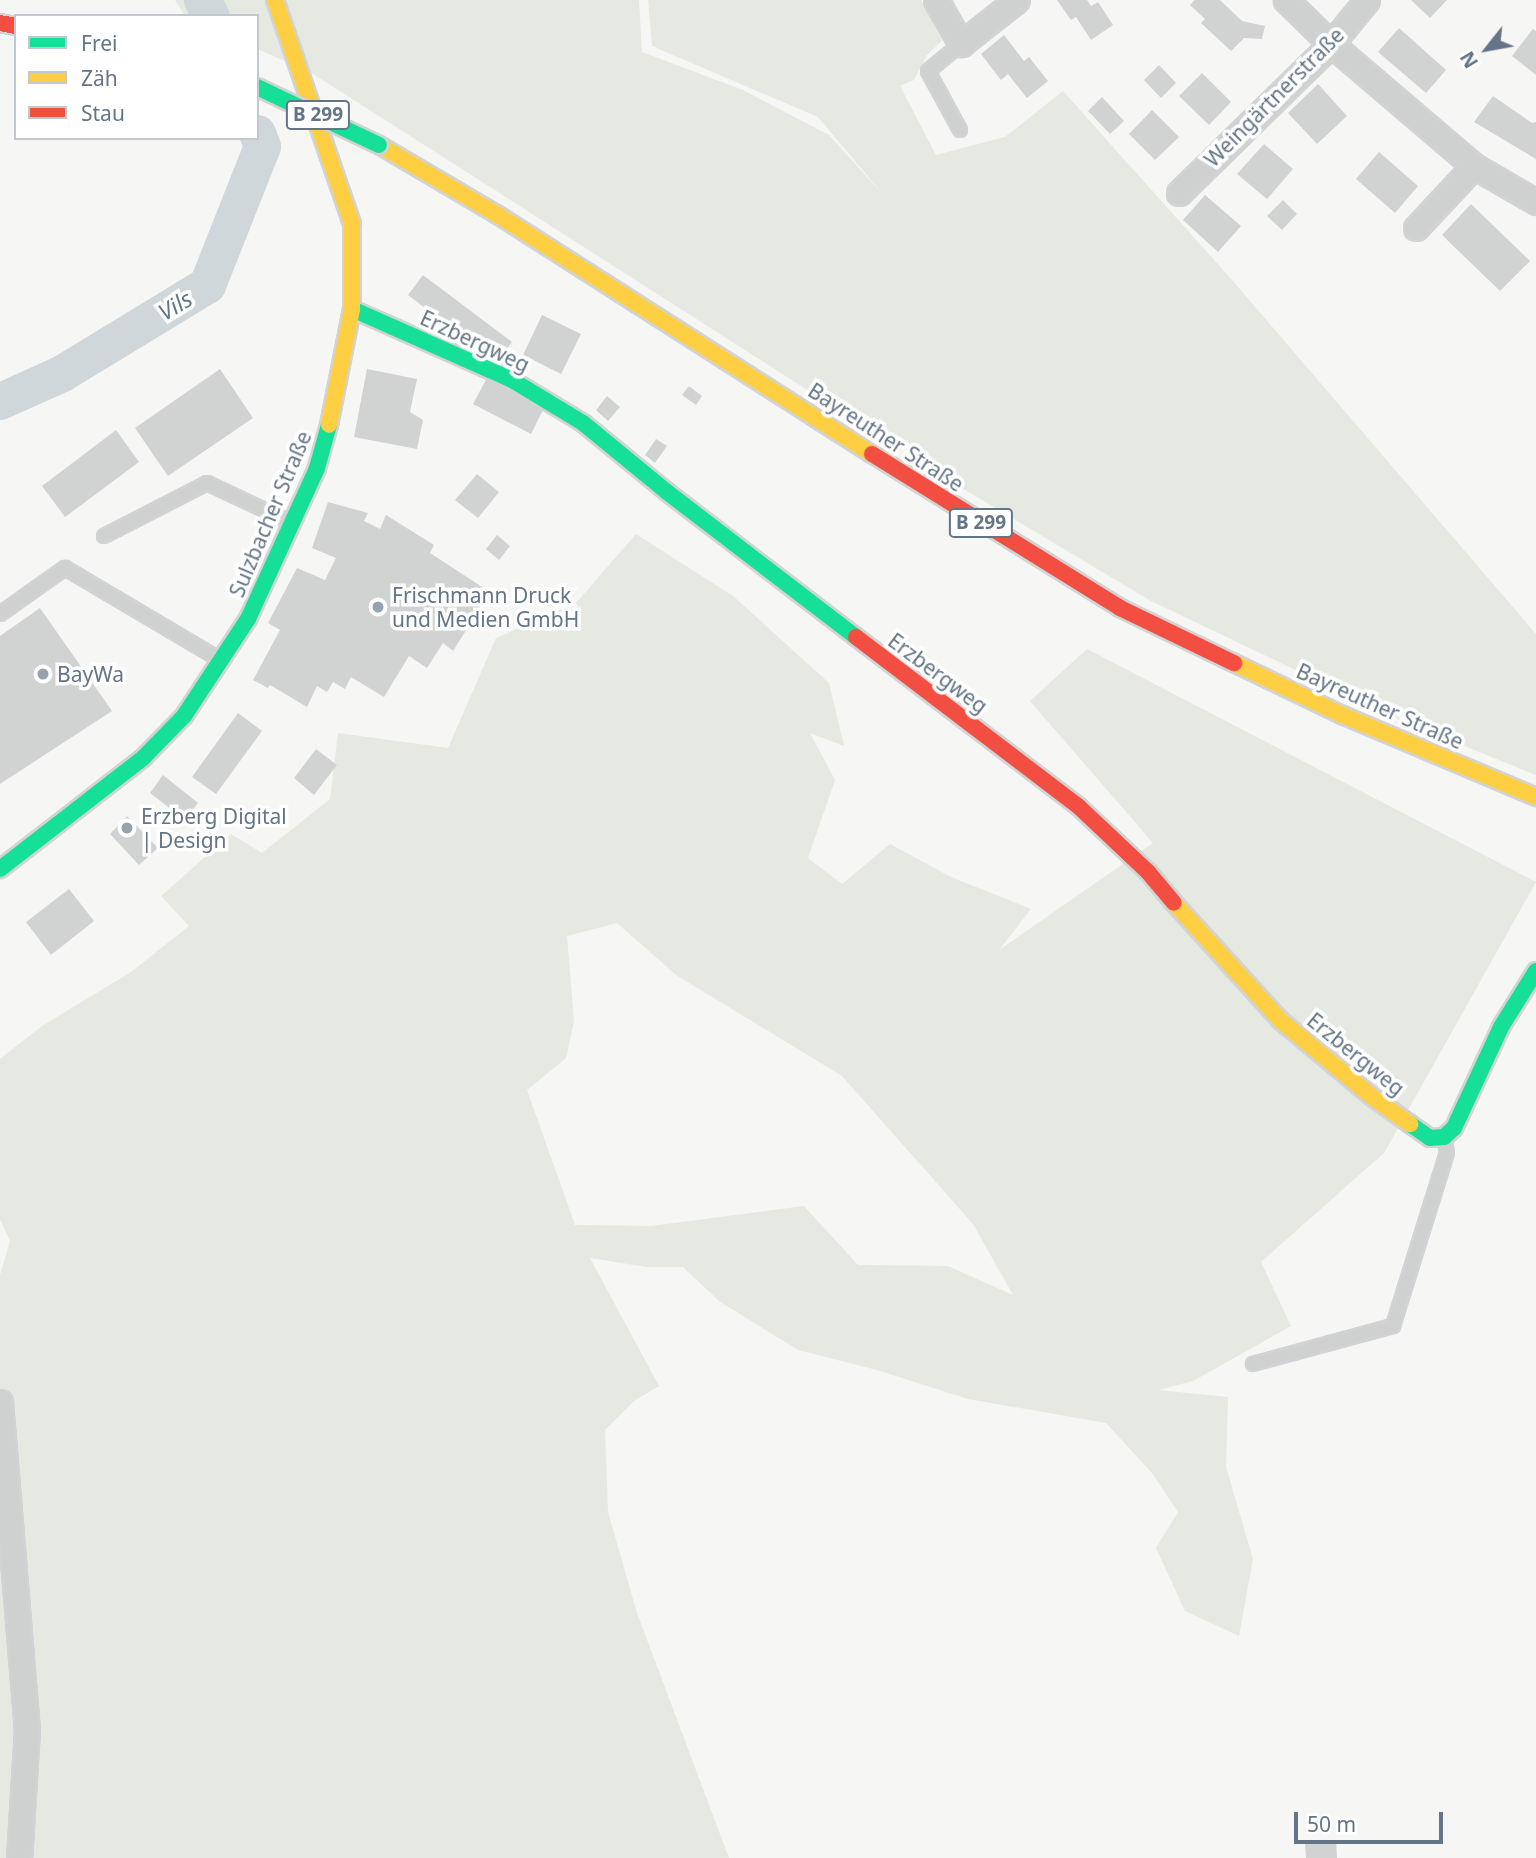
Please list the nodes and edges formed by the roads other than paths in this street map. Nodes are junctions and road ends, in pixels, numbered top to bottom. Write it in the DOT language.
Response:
graph roads {
  1 [pos="275,0"];
  2 [pos="936,0"];
  3 [pos="1017,0"];
  4 [pos="1286,0"];
  5 [pos="1367,0"];
  6 [pos="961,44"];
  7 [pos="1331,44"];
  8 [pos="259,88"];
  9 [pos="960,130"];
  10 [pos="1474,166"];
  11 [pos="1179,193"];
  12 [pos="1536,202"];
  13 [pos="1416,228"];
  14 [pos="352,309"];
  15 [pos="293,523"];
  16 [pos="104,536"];
  17 [pos="0,614"];
  18 [pos="223,661"];
  19 [pos="1536,797"];
  20 [pos="1,867"];
  21 [pos="1536,971"];
  22 [pos="1444,1137"];
  23 [pos="1253,1364"];
  24 [pos="0,1402"];
  25 [pos="19,1858"];
  1 -- 14 [label="main road, Sulzbacher Straße"];
  2 -- 6 [label="street"];
  3 -- 6 [label="street"];
  4 -- 7 [label="street"];
  5 -- 7 [label="street, Weingärtnerstraße"];
  6 -- 9 [label="lane"];
  7 -- 10 [label="street"];
  7 -- 11 [label="street, Weingärtnerstraße"];
  8 -- 19 [label="main road, Bayreuther Straße / B 299, bridge"];
  10 -- 12 [label="street"];
  10 -- 13 [label="street"];
  14 -- 15 [label="main road, Sulzbacher Straße"];
  14 -- 22 [label="main road, Erzbergweg"];
  15 -- 16 [label="lane"];
  15 -- 18 [label="main road, Sulzbacher Straße"];
  17 -- 18 [label="lane"];
  18 -- 20 [label="main road, Sulzbacher Straße"];
  21 -- 22 [label="main road"];
  22 -- 23 [label="lane"];
  24 -- 25 [label="street"];
}
